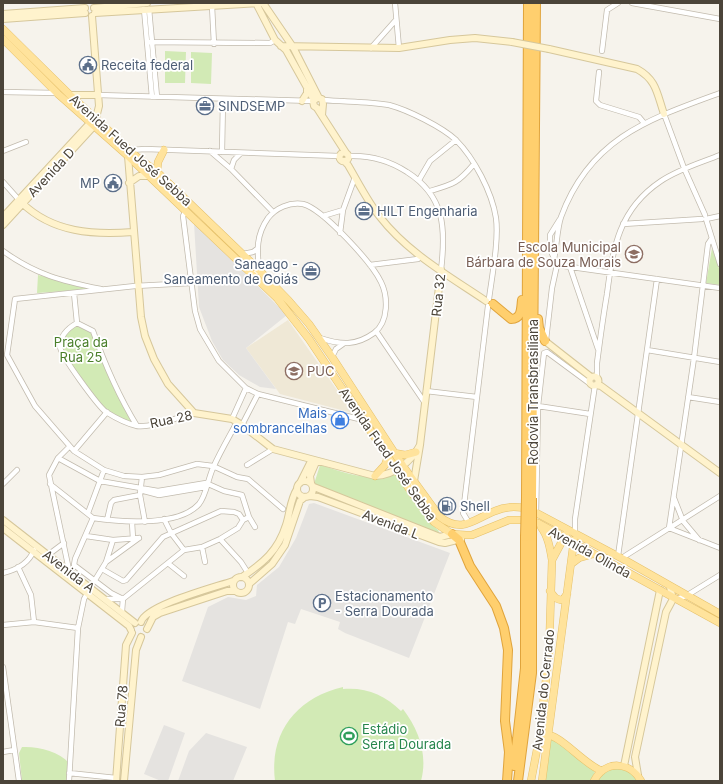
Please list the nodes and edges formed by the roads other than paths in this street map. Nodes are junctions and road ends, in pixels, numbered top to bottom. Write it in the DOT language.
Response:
graph roads {
  1 [pos="256,3"];
  2 [pos="261,3"];
  3 [pos="395,3"];
  4 [pos="528,3"];
  5 [pos="536,3"];
  6 [pos="618,3"];
  7 [pos="632,3"];
  8 [pos="146,5"];
  9 [pos="212,6"];
  10 [pos="89,9"];
  11 [pos="3,14"];
  12 [pos="3,19"];
  13 [pos="720,19"];
  14 [pos="395,21"];
  15 [pos="3,29"];
  16 [pos="3,39"];
  17 [pos="275,40"];
  18 [pos="147,42"];
  19 [pos="153,42"];
  20 [pos="214,44"];
  21 [pos="293,47"];
  22 [pos="283,48"];
  23 [pos="371,48"];
  24 [pos="399,48"];
  25 [pos="602,51"];
  26 [pos="598,72"];
  27 [pos="307,87"];
  28 [pos="3,92"];
  29 [pos="720,93"];
  30 [pos="58,94"];
  31 [pos="70,95"];
  32 [pos="96,95"];
  33 [pos="155,97"];
  34 [pos="223,100"];
  35 [pos="302,101"];
  36 [pos="318,102"];
  37 [pos="664,114"];
  38 [pos="93,122"];
  39 [pos="644,123"];
  40 [pos="456,140"];
  41 [pos="26,142"];
  42 [pos="164,150"];
  43 [pos="3,151"];
  44 [pos="210,152"];
  45 [pos="222,152"];
  46 [pos="242,153"];
  47 [pos="720,155"];
  48 [pos="132,156"];
  49 [pos="344,158"];
  50 [pos="474,164"];
  51 [pos="684,168"];
  52 [pos="231,169"];
  53 [pos="157,172"];
  54 [pos="149,176"];
  55 [pos="355,177"];
  56 [pos="419,180"];
  57 [pos="3,182"];
  58 [pos="129,183"];
  59 [pos="430,191"];
  60 [pos="20,201"];
  61 [pos="343,210"];
  62 [pos="185,212"];
  63 [pos="273,212"];
  64 [pos="324,216"];
  65 [pos="720,216"];
  66 [pos="3,217"];
  67 [pos="561,217"];
  68 [pos="704,217"];
  69 [pos="623,224"];
  70 [pos="3,225"];
  71 [pos="134,232"];
  72 [pos="340,233"];
  73 [pos="712,238"];
  74 [pos="256,249"];
  75 [pos="3,251"];
  76 [pos="243,254"];
  77 [pos="420,256"];
  78 [pos="554,259"];
  79 [pos="526,262"];
  80 [pos="720,264"];
  81 [pos="370,265"];
  82 [pos="557,265"];
  83 [pos="570,267"];
  84 [pos="259,270"];
  85 [pos="440,270"];
  86 [pos="610,273"];
  87 [pos="253,275"];
  88 [pos="449,276"];
  89 [pos="657,279"];
  90 [pos="440,280"];
  91 [pos="192,283"];
  92 [pos="138,286"];
  93 [pos="703,286"];
  94 [pos="720,288"];
  95 [pos="534,289"];
  96 [pos="107,290"];
  97 [pos="74,293"];
  98 [pos="489,303"];
  99 [pos="77,323"];
  100 [pos="376,331"];
  101 [pos="318,338"];
  102 [pos="545,341"];
  103 [pos="343,344"];
  104 [pos="599,350"];
  105 [pos="647,350"];
  106 [pos="5,357"];
  107 [pos="332,357"];
  108 [pos="559,357"];
  109 [pos="694,358"];
  110 [pos="720,362"];
  111 [pos="595,382"];
  112 [pos="246,388"];
  113 [pos="426,391"];
  114 [pos="258,394"];
  115 [pos="477,397"];
  116 [pos="688,397"];
  117 [pos="720,402"];
  118 [pos="425,403"];
  119 [pos="538,406"];
  120 [pos="107,412"];
  121 [pos="194,413"];
  122 [pos="638,413"];
  123 [pos="590,414"];
  124 [pos="364,420"];
  125 [pos="237,422"];
  126 [pos="137,426"];
  127 [pos="680,443"];
  128 [pos="70,447"];
  129 [pos="418,448"];
  130 [pos="273,449"];
  131 [pos="74,451"];
  132 [pos="391,455"];
  133 [pos="58,458"];
  134 [pos="314,461"];
  135 [pos="248,465"];
  136 [pos="213,466"];
  137 [pos="400,468"];
  138 [pos="17,470"];
  139 [pos="104,470"];
  140 [pos="720,474"];
  141 [pos="375,476"];
  142 [pos="142,477"];
  143 [pos="100,481"];
  144 [pos="414,482"];
  145 [pos="300,483"];
  146 [pos="3,484"];
  147 [pos="50,484"];
  148 [pos="206,485"];
  149 [pos="312,485"];
  150 [pos="297,489"];
  151 [pos="140,491"];
  152 [pos="412,493"];
  153 [pos="308,496"];
  154 [pos="720,496"];
  155 [pos="673,497"];
  156 [pos="529,498"];
  157 [pos="283,509"];
  158 [pos="88,513"];
  159 [pos="463,513"];
  160 [pos="536,514"];
  161 [pos="249,517"];
  162 [pos="379,517"];
  163 [pos="93,518"];
  164 [pos="164,519"];
  165 [pos="482,519"];
  166 [pos="3,520"];
  167 [pos="107,520"];
  168 [pos="243,520"];
  169 [pos="683,521"];
  170 [pos="132,522"];
  171 [pos="145,522"];
  172 [pos="469,523"];
  173 [pos="538,524"];
  174 [pos="458,525"];
  175 [pos="3,528"];
  176 [pos="255,528"];
  177 [pos="669,528"];
  178 [pos="441,529"];
  179 [pos="572,532"];
  180 [pos="171,534"];
  181 [pos="452,534"];
  182 [pos="472,535"];
  183 [pos="86,536"];
  184 [pos="440,537"];
  185 [pos="529,537"];
  186 [pos="133,538"];
  187 [pos="564,538"];
  188 [pos="220,539"];
  189 [pos="113,540"];
  190 [pos="459,540"];
  191 [pos="700,541"];
  192 [pos="64,543"];
  193 [pos="573,544"];
  194 [pos="35,545"];
  195 [pos="202,547"];
  196 [pos="720,548"];
  197 [pos="184,550"];
  198 [pos="34,552"];
  199 [pos="593,554"];
  200 [pos="48,555"];
  201 [pos="621,558"];
  202 [pos="552,560"];
  203 [pos="106,562"];
  204 [pos="205,562"];
  205 [pos="169,564"];
  206 [pos="571,564"];
  207 [pos="18,567"];
  208 [pos="102,569"];
  209 [pos="69,570"];
  210 [pos="248,572"];
  211 [pos="3,573"];
  212 [pos="720,575"];
  213 [pos="184,576"];
  214 [pos="242,577"];
  215 [pos="95,580"];
  216 [pos="233,581"];
  217 [pos="249,584"];
  218 [pos="670,586"];
  219 [pos="660,590"];
  220 [pos="235,591"];
  221 [pos="550,591"];
  222 [pos="88,592"];
  223 [pos="567,594"];
  224 [pos="686,596"];
  225 [pos="672,598"];
  226 [pos="107,599"];
  227 [pos="123,599"];
  228 [pos="122,611"];
  229 [pos="720,614"];
  230 [pos="34,622"];
  231 [pos="138,622"];
  232 [pos="720,623"];
  233 [pos="3,625"];
  234 [pos="654,626"];
  235 [pos="78,628"];
  236 [pos="147,629"];
  237 [pos="132,632"];
  238 [pos="660,634"];
  239 [pos="141,637"];
  240 [pos="3,667"];
  241 [pos="635,717"];
  242 [pos="550,720"];
  243 [pos="640,732"];
  244 [pos="548,734"];
  245 [pos="539,738"];
  246 [pos="561,741"];
  247 [pos="14,750"];
  248 [pos="3,752"];
  249 [pos="624,766"];
  250 [pos="602,771"];
  251 [pos="69,773"];
  252 [pos="639,778"];
  253 [pos="116,780"];
  254 [pos="19,781"];
  255 [pos="69,781"];
  256 [pos="124,781"];
  257 [pos="507,781"];
  258 [pos="512,781"];
  259 [pos="518,781"];
  260 [pos="531,781"];
  261 [pos="542,781"];
  262 [pos="594,781"];
  1 -- 2 [label="street"];
  1 -- 9 [label="street"];
  1 -- 17 [label="street"];
  2 -- 21 [label="street"];
  3 -- 14 [label="street"];
  4 -- 79 [label="highway, Rodovia Transbrasiliana"];
  5 -- 95 [label="highway, Rodovia Transbrasiliana"];
  6 -- 25 [label="street"];
  7 -- 13 [label="street"];
  8 -- 9 [label="street"];
  8 -- 10 [label="street"];
  8 -- 18 [label="street"];
  8 -- 19 [label="street"];
  9 -- 20 [label="street"];
  10 -- 11 [label="street"];
  10 -- 12 [label="street"];
  10 -- 32 [label="street"];
  14 -- 23 [label="street"];
  14 -- 24 [label="street"];
  15 -- 31 [label="main road, Avenida Fued José Sebba"];
  16 -- 30 [label="main road, Avenida Fued José Sebba"];
  17 -- 20 [label="street"];
  17 -- 22 [label="street"];
  18 -- 19 [label="street"];
  18 -- 33 [label="street"];
  19 -- 20 [label="street"];
  19 -- 33 [label="street"];
  21 -- 22 [label="street"];
  21 -- 23 [label="street"];
  21 -- 36 [label="street"];
  22 -- 27 [label="street"];
  23 -- 24 [label="street"];
  24 -- 37 [label="street, bridge"];
  26 -- 39 [label="street"];
  27 -- 35 [label="street"];
  27 -- 36 [label="street"];
  28 -- 30 [label="street"];
  29 -- 37 [label="street"];
  30 -- 38 [label="main road, Avenida Fued José Sebba"];
  31 -- 32 [label="street"];
  31 -- 38 [label="main road, Avenida Fued José Sebba"];
  32 -- 33 [label="street"];
  32 -- 38 [label="street"];
  33 -- 34 [label="street"];
  34 -- 35 [label="street"];
  34 -- 45 [label="street"];
  35 -- 36 [label="street"];
  36 -- 40 [label="street"];
  36 -- 49 [label="street"];
  37 -- 39 [label="street"];
  37 -- 51 [label="street"];
  38 -- 48 [label="main road, Avenida Fued José Sebba"];
  38 -- 60 [label="street, Avenida D"];
  39 -- 67 [label="street"];
  40 -- 50 [label="street"];
  40 -- 56 [label="street"];
  41 -- 43 [label="street"];
  42 -- 44 [label="street, Rua 32"];
  42 -- 48 [label="street, Rua 32"];
  42 -- 53 [label="main road"];
  44 -- 45 [label="street, Rua 32"];
  44 -- 52 [label="street"];
  45 -- 46 [label="street, Rua 32"];
  46 -- 49 [label="street, Rua 32"];
  46 -- 52 [label="street"];
  47 -- 51 [label="street"];
  48 -- 53 [label="main road, Avenida Fued José Sebba"];
  48 -- 54 [label="main road, Avenida Fued José Sebba"];
  48 -- 58 [label="street"];
  49 -- 55 [label="street"];
  49 -- 56 [label="street, Rua 32"];
  50 -- 59 [label="street"];
  50 -- 98 [label="street"];
  51 -- 68 [label="street"];
  51 -- 69 [label="street"];
  52 -- 63 [label="street"];
  53 -- 76 [label="main road, Avenida Fued José Sebba"];
  54 -- 58 [label="street"];
  54 -- 62 [label="main road, Avenida Fued José Sebba"];
  55 -- 61 [label="street"];
  55 -- 77 [label="street"];
  56 -- 59 [label="street, Rua 32"];
  57 -- 60 [label="street"];
  58 -- 71 [label="street"];
  59 -- 85 [label="street, Rua 32"];
  60 -- 66 [label="street, Avenida D"];
  60 -- 70 [label="street, Avenida D"];
  60 -- 71 [label="street"];
  61 -- 64 [label="street"];
  61 -- 72 [label="street"];
  62 -- 87 [label="main road, Avenida Fued José Sebba"];
  62 -- 91 [label="street"];
  63 -- 64 [label="street"];
  63 -- 74 [label="street"];
  64 -- 72 [label="street"];
  65 -- 68 [label="street"];
  67 -- 78 [label="street"];
  67 -- 78 [label="street"];
  68 -- 69 [label="street"];
  68 -- 73 [label="street"];
  69 -- 86 [label="street"];
  71 -- 92 [label="street"];
  72 -- 81 [label="street"];
  73 -- 80 [label="street"];
  73 -- 93 [label="street"];
  74 -- 76 [label="street"];
  74 -- 84 [label="street"];
  75 -- 96 [label="street"];
  76 -- 84 [label="main road, Avenida Fued José Sebba"];
  77 -- 81 [label="street"];
  77 -- 85 [label="street"];
  78 -- 82 [label="street"];
  79 -- 98 [label="highway"];
  79 -- 156 [label="highway, Rodovia Transbrasiliana"];
  81 -- 100 [label="street"];
  82 -- 83 [label="street"];
  82 -- 102 [label="street"];
  83 -- 86 [label="street"];
  83 -- 104 [label="street"];
  84 -- 87 [label="street"];
  84 -- 101 [label="main road, Avenida Fued José Sebba"];
  85 -- 88 [label="street"];
  85 -- 90 [label="street, Rua 32"];
  86 -- 89 [label="street"];
  86 -- 104 [label="street"];
  87 -- 124 [label="main road, Avenida Fued José Sebba"];
  88 -- 90 [label="street"];
  88 -- 98 [label="street"];
  89 -- 93 [label="street"];
  89 -- 105 [label="street"];
  90 -- 113 [label="street, Rua 32"];
  91 -- 92 [label="street"];
  91 -- 112 [label="street"];
  92 -- 96 [label="street"];
  92 -- 121 [label="street"];
  93 -- 94 [label="street"];
  93 -- 109 [label="street"];
  95 -- 102 [label="highway"];
  95 -- 156 [label="highway, Rodovia Transbrasiliana"];
  96 -- 97 [label="street"];
  97 -- 99 [label="street"];
  97 -- 106 [label="street"];
  98 -- 115 [label="street"];
  99 -- 120 [label="street"];
  99 -- 126 [label="street"];
  100 -- 103 [label="street"];
  100 -- 118 [label="street"];
  101 -- 103 [label="street"];
  101 -- 107 [label="main road, Avenida Fued José Sebba"];
  102 -- 108 [label="street"];
  103 -- 107 [label="street"];
  104 -- 111 [label="street"];
  105 -- 109 [label="street"];
  105 -- 122 [label="street"];
  106 -- 128 [label="street"];
  107 -- 132 [label="main road, Avenida Fued José Sebba"];
  108 -- 111 [label="street"];
  108 -- 119 [label="street"];
  109 -- 110 [label="street"];
  109 -- 116 [label="street"];
  111 -- 122 [label="street"];
  111 -- 123 [label="street"];
  112 -- 114 [label="street"];
  112 -- 125 [label="street"];
  113 -- 115 [label="street"];
  113 -- 118 [label="street, Rua 32"];
  114 -- 124 [label="street"];
  114 -- 125 [label="street"];
  115 -- 159 [label="street"];
  116 -- 117 [label="street"];
  116 -- 127 [label="street"];
  118 -- 129 [label="street, Rua 32"];
  119 -- 123 [label="street"];
  119 -- 160 [label="street"];
  120 -- 126 [label="street"];
  120 -- 131 [label="street"];
  121 -- 125 [label="street, Rua 28"];
  121 -- 126 [label="street, Rua 28"];
  122 -- 127 [label="street"];
  122 -- 201 [label="street"];
  123 -- 179 [label="street"];
  124 -- 132 [label="main road, Avenida Fued José Sebba"];
  125 -- 130 [label="street, Rua 28"];
  125 -- 136 [label="street"];
  127 -- 140 [label="street"];
  127 -- 155 [label="street"];
  128 -- 131 [label="street"];
  128 -- 133 [label="street"];
  129 -- 132 [label="main road"];
  129 -- 137 [label="street"];
  129 -- 144 [label="street, Rua 32"];
  130 -- 134 [label="street, Rua 28"];
  130 -- 135 [label="street"];
  131 -- 139 [label="street"];
  132 -- 137 [label="main road, Avenida Fued José Sebba"];
  132 -- 141 [label="main road"];
  133 -- 143 [label="street"];
  133 -- 147 [label="street"];
  134 -- 141 [label="street, Rua 28"];
  134 -- 145 [label="street"];
  134 -- 149 [label="street"];
  136 -- 142 [label="street"];
  136 -- 148 [label="street"];
  136 -- 157 [label="street"];
  137 -- 141 [label="street"];
  137 -- 144 [label="main road, Avenida Fued José Sebba"];
  137 -- 152 [label="main road, Avenida Fued José Sebba"];
  138 -- 146 [label="street"];
  139 -- 142 [label="street"];
  139 -- 143 [label="street"];
  142 -- 151 [label="street"];
  143 -- 151 [label="street"];
  143 -- 158 [label="street"];
  144 -- 152 [label="street, Rua 32"];
  144 -- 174 [label="main road, Avenida Fued José Sebba"];
  145 -- 149 [label="street"];
  145 -- 150 [label="street"];
  147 -- 158 [label="street"];
  147 -- 192 [label="street"];
  148 -- 151 [label="street"];
  148 -- 161 [label="street"];
  148 -- 164 [label="street"];
  149 -- 153 [label="street"];
  149 -- 162 [label="street, Avenida L"];
  150 -- 153 [label="street"];
  150 -- 210 [label="street"];
  151 -- 167 [label="street"];
  151 -- 171 [label="street"];
  152 -- 178 [label="main road, Avenida Fued José Sebba"];
  153 -- 162 [label="street, Avenida L"];
  153 -- 217 [label="street"];
  154 -- 169 [label="street"];
  155 -- 169 [label="street"];
  155 -- 177 [label="street"];
  156 -- 185 [label="highway, Rodovia Transbrasiliana, bridge"];
  158 -- 163 [label="street"];
  159 -- 172 [label="street"];
  159 -- 174 [label="street"];
  160 -- 165 [label="main road, Avenida Olinda"];
  160 -- 179 [label="main road, Avenida Olinda"];
  161 -- 168 [label="street"];
  161 -- 176 [label="street"];
  162 -- 184 [label="street, Avenida L"];
  162 -- 190 [label="street, Avenida L"];
  163 -- 167 [label="street"];
  163 -- 183 [label="street"];
  164 -- 171 [label="street"];
  164 -- 180 [label="street"];
  165 -- 172 [label="main road, Avenida Olinda"];
  165 -- 181 [label="main road"];
  166 -- 194 [label="street, Avenida A"];
  167 -- 170 [label="street"];
  168 -- 180 [label="street"];
  168 -- 188 [label="street"];
  169 -- 177 [label="street"];
  169 -- 191 [label="street"];
  170 -- 171 [label="street"];
  170 -- 186 [label="street"];
  172 -- 174 [label="main road"];
  173 -- 182 [label="main road, Avenida Olinda"];
  173 -- 187 [label="main road, Avenida Olinda"];
  173 -- 202 [label="main road"];
  174 -- 181 [label="main road"];
  175 -- 198 [label="street, Avenida A"];
  177 -- 191 [label="street"];
  177 -- 201 [label="street"];
  178 -- 181 [label="main road, Avenida Fued José Sebba"];
  178 -- 184 [label="main road"];
  179 -- 187 [label="main road, Avenida do Cerrado"];
  179 -- 193 [label="main road, Avenida do Cerrado"];
  179 -- 201 [label="main road, Avenida Olinda"];
  180 -- 197 [label="street"];
  180 -- 208 [label="street"];
  181 -- 182 [label="main road, Avenida Olinda"];
  181 -- 184 [label="street"];
  181 -- 190 [label="highway"];
  182 -- 190 [label="street, Avenida L"];
  183 -- 189 [label="street"];
  183 -- 215 [label="street"];
  185 -- 258 [label="highway, Rodovia Transbrasiliana"];
  185 -- 259 [label="highway, Rodovia Transbrasiliana"];
  186 -- 189 [label="street"];
  186 -- 203 [label="street"];
  187 -- 193 [label="main road, Avenida Olinda"];
  187 -- 202 [label="main road, Avenida do Cerrado"];
  188 -- 195 [label="street"];
  188 -- 210 [label="street"];
  189 -- 203 [label="street"];
  190 -- 257 [label="highway"];
  191 -- 196 [label="street"];
  192 -- 200 [label="street"];
  192 -- 209 [label="street"];
  193 -- 199 [label="main road, Avenida Olinda"];
  193 -- 206 [label="main road, Avenida do Cerrado"];
  194 -- 198 [label="street"];
  194 -- 200 [label="street, Avenida A"];
  195 -- 197 [label="street"];
  195 -- 204 [label="street"];
  197 -- 205 [label="street"];
  198 -- 207 [label="street"];
  198 -- 222 [label="street, Avenida A"];
  199 -- 206 [label="main road"];
  199 -- 219 [label="main road, Avenida Olinda"];
  200 -- 209 [label="street, Avenida A"];
  201 -- 218 [label="main road, Avenida Olinda"];
  202 -- 221 [label="main road, Avenida do Cerrado"];
  203 -- 208 [label="street"];
  205 -- 213 [label="street"];
  205 -- 227 [label="street"];
  206 -- 223 [label="main road, Avenida do Cerrado"];
  207 -- 211 [label="street"];
  207 -- 230 [label="street"];
  208 -- 215 [label="street"];
  209 -- 226 [label="street, Avenida A"];
  210 -- 214 [label="street"];
  212 -- 224 [label="street"];
  214 -- 216 [label="street"];
  214 -- 217 [label="street"];
  215 -- 227 [label="street"];
  216 -- 220 [label="street"];
  216 -- 231 [label="street"];
  217 -- 220 [label="street"];
  218 -- 224 [label="main road, Avenida Olinda"];
  218 -- 225 [label="street"];
  219 -- 225 [label="main road, Avenida Olinda"];
  219 -- 234 [label="street"];
  220 -- 236 [label="street"];
  221 -- 223 [label="main road"];
  221 -- 245 [label="main road, Avenida do Cerrado"];
  222 -- 235 [label="street"];
  222 -- 237 [label="street, Avenida A"];
  223 -- 242 [label="main road, Avenida do Cerrado"];
  224 -- 225 [label="street"];
  224 -- 229 [label="main road, Avenida Olinda"];
  225 -- 232 [label="main road, Avenida Olinda"];
  225 -- 238 [label="street"];
  226 -- 227 [label="street"];
  226 -- 228 [label="street, Avenida A"];
  227 -- 228 [label="street"];
  228 -- 231 [label="street, Avenida A"];
  230 -- 233 [label="street"];
  230 -- 235 [label="street"];
  231 -- 236 [label="street"];
  231 -- 237 [label="street"];
  234 -- 238 [label="street"];
  234 -- 241 [label="street"];
  235 -- 251 [label="street"];
  236 -- 239 [label="street"];
  237 -- 239 [label="street"];
  237 -- 253 [label="street, Rua 78"];
  238 -- 243 [label="street"];
  239 -- 256 [label="street, Rua 78"];
  240 -- 247 [label="street"];
  241 -- 243 [label="street"];
  241 -- 249 [label="street"];
  242 -- 244 [label="main road, Avenida do Cerrado"];
  242 -- 246 [label="main road"];
  243 -- 252 [label="street"];
  244 -- 245 [label="main road"];
  244 -- 246 [label="main road"];
  244 -- 261 [label="main road, Avenida do Cerrado"];
  245 -- 260 [label="main road, Avenida do Cerrado"];
  246 -- 250 [label="main road"];
  247 -- 248 [label="street"];
  247 -- 254 [label="street"];
  249 -- 250 [label="main road"];
  249 -- 252 [label="main road"];
  250 -- 262 [label="main road"];
  251 -- 253 [label="street"];
  251 -- 255 [label="street"];
}
